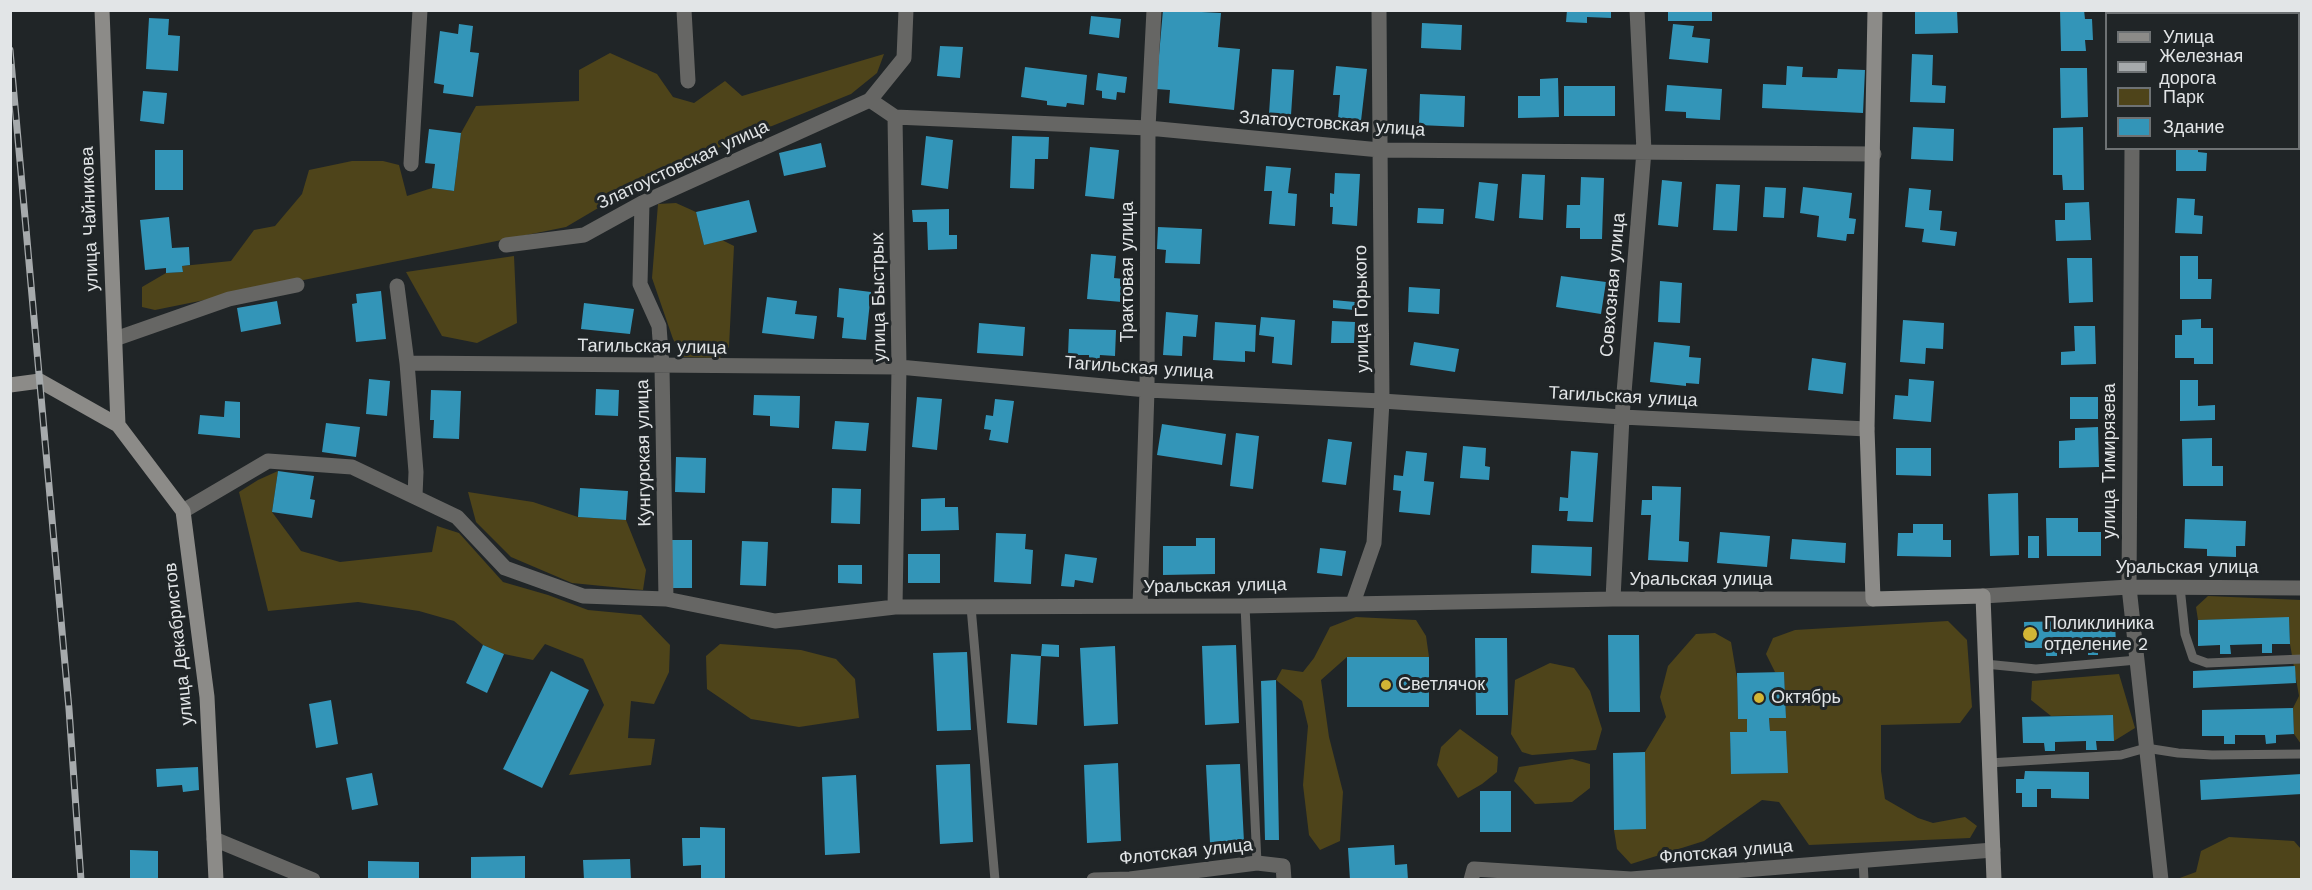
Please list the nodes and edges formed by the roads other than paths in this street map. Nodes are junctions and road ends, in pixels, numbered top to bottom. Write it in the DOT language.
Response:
graph roads {
  1 [pos="102,10"];
  2 [pos="420,10"];
  3 [pos="684,10"];
  4 [pos="906,10"];
  5 [pos="1154,10"];
  6 [pos="1379,10"];
  7 [pos="1637,10"];
  8 [pos="1875,10"];
  9 [pos="688,81"];
  10 [pos="870,100"];
  11 [pos="895,117"];
  12 [pos="1148,128"];
  13 [pos="1380,150"];
  14 [pos="2132,150"];
  15 [pos="1644,151"];
  16 [pos="1874,153"];
  17 [pos="411,164"];
  18 [pos="642,203"];
  19 [pos="506,245"];
  20 [pos="297,285"];
  21 [pos="397,286"];
  22 [pos="115,339"];
  23 [pos="407,363"];
  24 [pos="662,367"];
  25 [pos="899,368"];
  26 [pos="10,385"];
  27 [pos="1148,390"];
  28 [pos="1382,400"];
  29 [pos="1622,417"];
  30 [pos="118,425"];
  31 [pos="1867,429"];
  32 [pos="415,496"];
  33 [pos="183,511"];
  34 [pos="2129,587"];
  35 [pos="2180,587"];
  36 [pos="2301,588"];
  37 [pos="1983,596"];
  38 [pos="666,599"];
  39 [pos="1613,599"];
  40 [pos="1872,599"];
  41 [pos="1353,603"];
  42 [pos="1140,606"];
  43 [pos="1245,606"];
  44 [pos="896,607"];
  45 [pos="971,607"];
  46 [pos="2301,659"];
  47 [pos="2137,660"];
  48 [pos="1985,664"];
  49 [pos="2146,748"];
  50 [pos="2301,754"];
  51 [pos="1989,763"];
  52 [pos="214,839"];
  53 [pos="1993,850"];
  54 [pos="1863,861"];
  55 [pos="1257,862"];
  56 [pos="1283,873"];
  57 [pos="1525,876"];
  58 [pos="1598,878"];
  59 [pos="216,879"];
  60 [pos="314,879"];
  61 [pos="995,879"];
  62 [pos="1094,879"];
  63 [pos="1471,879"];
  64 [pos="1864,879"];
  65 [pos="1994,879"];
  66 [pos="2161,879"];
  1 -- 22 [label="street, улица Чайникова"];
  2 -- 17 [label="street"];
  3 -- 9 [label="street"];
  4 -- 10 [label="street"];
  5 -- 12 [label="street, Трактовая улица"];
  6 -- 13 [label="street, улица Горького"];
  7 -- 15 [label="street, Совхозная улица"];
  8 -- 16 [label="street"];
  10 -- 11 [label="street"];
  10 -- 18 [label="street, Златоустовская улица"];
  11 -- 12 [label="street, Златоустовская улица"];
  11 -- 25 [label="street, улица Быстрых"];
  12 -- 13 [label="street, Златоустовская улица"];
  12 -- 27 [label="street, Трактовая улица"];
  13 -- 15 [label="street, Златоустовская улица"];
  13 -- 28 [label="street, улица Горького"];
  14 -- 34 [label="street, улица Тимирязева"];
  15 -- 16 [label="street, Златоустовская улица"];
  15 -- 29 [label="street, Совхозная улица"];
  16 -- 31 [label="street"];
  18 -- 19 [label="street, Златоустовская улица"];
  18 -- 24 [label="street, Кунгурская улица"];
  20 -- 22 [label="street"];
  21 -- 23 [label="street"];
  22 -- 30 [label="street, улица Чайникова"];
  23 -- 24 [label="street, Тагильская улица"];
  23 -- 32 [label="street"];
  24 -- 25 [label="street, Тагильская улица"];
  24 -- 38 [label="street, Кунгурская улица"];
  25 -- 27 [label="street, Тагильская улица"];
  25 -- 44 [label="street, улица Быстрых"];
  26 -- 30 [label="street"];
  27 -- 28 [label="street, Тагильская улица"];
  27 -- 42 [label="street, Трактовая улица"];
  28 -- 29 [label="street, Тагильская улица"];
  28 -- 41 [label="street, улица Горького"];
  29 -- 31 [label="street, Тагильская улица"];
  29 -- 39 [label="street, Совхозная улица"];
  30 -- 33 [label="street, улица Декабристов"];
  31 -- 40 [label="street"];
  32 -- 33 [label="street, Уральская улица"];
  32 -- 38 [label="street, Уральская улица"];
  33 -- 52 [label="street, улица Декабристов"];
  34 -- 35 [label="street, Уральская улица"];
  34 -- 37 [label="street, Уральская улица"];
  34 -- 47 [label="street, улица Тимирязева"];
  35 -- 36 [label="street, Уральская улица"];
  35 -- 46 [label="lane"];
  37 -- 40 [label="street, Уральская улица"];
  37 -- 48 [label="street"];
  38 -- 44 [label="street, Уральская улица"];
  39 -- 40 [label="street, Уральская улица"];
  39 -- 41 [label="street, Уральская улица"];
  41 -- 43 [label="street, Уральская улица"];
  42 -- 43 [label="street, Уральская улица"];
  42 -- 45 [label="street, Уральская улица"];
  43 -- 55 [label="lane"];
  44 -- 45 [label="street, Уральская улица"];
  45 -- 61 [label="lane"];
  47 -- 48 [label="lane"];
  47 -- 49 [label="street, улица Тимирязева"];
  48 -- 51 [label="street"];
  49 -- 50 [label="lane"];
  49 -- 51 [label="lane"];
  49 -- 66 [label="street, улица Тимирязева"];
  51 -- 53 [label="street"];
  52 -- 59 [label="street, улица Декабристов"];
  52 -- 60 [label="street"];
  53 -- 54 [label="street, Флотская улица"];
  53 -- 65 [label="street"];
  54 -- 58 [label="street, Флотская улица"];
  54 -- 64 [label="lane"];
  55 -- 56 [label="street, Флотская улица"];
  55 -- 62 [label="street, Флотская улица"];
  57 -- 58 [label="street, Флотская улица"];
  57 -- 63 [label="street, Флотская улица"];
}
